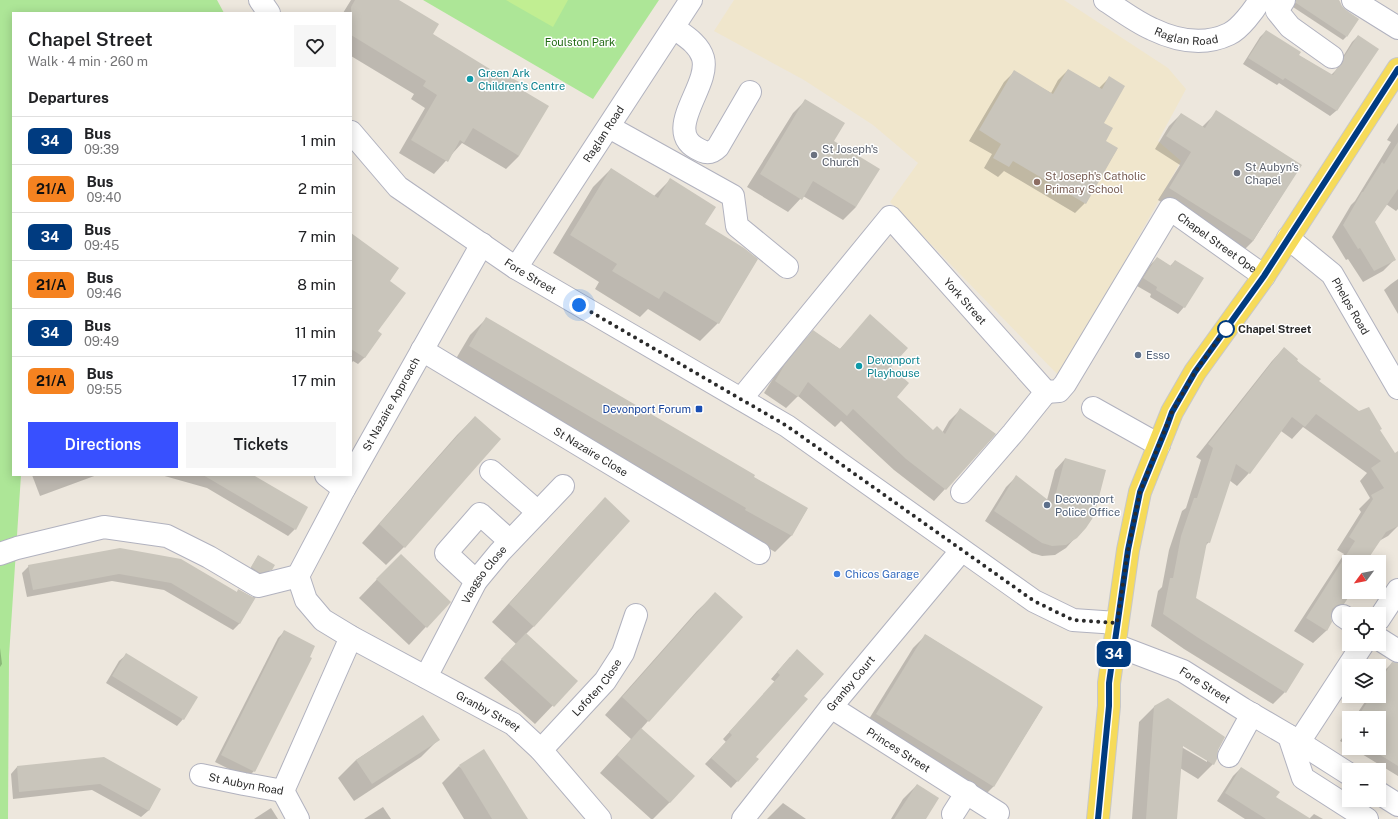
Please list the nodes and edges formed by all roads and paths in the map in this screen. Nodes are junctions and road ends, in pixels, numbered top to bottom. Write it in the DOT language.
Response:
graph roads {
  1 [pos="260,0"];
  2 [pos="692,0"];
  3 [pos="1105,0"];
  4 [pos="1260,0"];
  5 [pos="1284,0"];
  6 [pos="1353,0"];
  7 [pos="268,12"];
  8 [pos="674,28"];
  9 [pos="1398,28"];
  10 [pos="1332,57"];
  11 [pos="1398,69"];
  12 [pos="750,92"];
  13 [pos="609,127"];
  14 [pos="352,133"];
  15 [pos="1288,238"];
  16 [pos="482,244"];
  17 [pos="787,267"];
  18 [pos="516,268"];
  19 [pos="1264,276"];
  20 [pos="422,350"];
  21 [pos="1398,388"];
  22 [pos="1046,392"];
  23 [pos="740,399"];
  24 [pos="1093,408"];
  25 [pos="1159,445"];
  26 [pos="491,471"];
  27 [pos="352,475"];
  28 [pos="327,476"];
  29 [pos="351,476"];
  30 [pos="562,486"];
  31 [pos="344,489"];
  32 [pos="962,492"];
  33 [pos="538,512"];
  34 [pos="510,541"];
  35 [pos="961,551"];
  36 [pos="759,553"];
  37 [pos="0,554"];
  38 [pos="298,576"];
  39 [pos="476,581"];
  40 [pos="1398,590"];
  41 [pos="1386,608"];
  42 [pos="636,615"];
  43 [pos="1117,623"];
  44 [pos="351,637"];
  45 [pos="1386,643"];
  46 [pos="1115,645"];
  47 [pos="1398,650"];
  48 [pos="1358,651"];
  49 [pos="426,677"];
  50 [pos="831,706"];
  51 [pos="1252,714"];
  52 [pos="1294,739"];
  53 [pos="541,750"];
  54 [pos="1229,756"];
  55 [pos="1342,770"];
  56 [pos="201,775"];
  57 [pos="283,791"];
  58 [pos="967,792"];
  59 [pos="1386,797"];
  60 [pos="1398,805"];
  61 [pos="998,813"];
  62 [pos="953,814"];
  63 [pos="298,819"];
  64 [pos="600,819"];
  65 [pos="743,819"];
  66 [pos="1098,819"];
  67 [pos="1367,819"];
  1 -- 7 [label="street"];
  2 -- 8 [label="street, Raglan Road"];
  3 -- 4 [label="street, Raglan Road"];
  5 -- 10 [label="street"];
  6 -- 9 [label="street"];
  8 -- 12 [label="street"];
  8 -- 13 [label="street, Raglan Road"];
  11 -- 15 [label="main road"];
  13 -- 17 [label="street"];
  13 -- 18 [label="street, Raglan Road"];
  14 -- 16 [label="street, Fore Street"];
  15 -- 19 [label="main road"];
  15 -- 21 [label="street, Phelps Road"];
  16 -- 18 [label="street, Fore Street"];
  16 -- 20 [label="street, St Nazaire Approach"];
  18 -- 23 [label="street, Fore Street"];
  19 -- 22 [label="street, Chapel Street Ope"];
  19 -- 25 [label="main road"];
  20 -- 27 [label="street, St Nazaire Approach"];
  20 -- 36 [label="street, St Nazaire Close"];
  22 -- 23 [label="street, York Street"];
  22 -- 32 [label="street"];
  23 -- 35 [label="street, Fore Street"];
  24 -- 25 [label="street"];
  25 -- 43 [label="main road"];
  26 -- 33 [label="street"];
  28 -- 31 [label="street"];
  29 -- 31 [label="street, St Nazaire Approach"];
  30 -- 33 [label="street, Vaagso Close"];
  31 -- 38 [label="street, St Nazaire Approach"];
  33 -- 34 [label="street, Vaagso Close"];
  34 -- 39 [label="street, Vaagso Close"];
  34 -- 39 [label="street"];
  35 -- 43 [label="street, Fore Street"];
  35 -- 50 [label="street, Granby Court"];
  37 -- 38 [label="street"];
  38 -- 44 [label="street"];
  39 -- 49 [label="street, Vaagso Close"];
  40 -- 41 [label="street"];
  42 -- 53 [label="street, Lofoten Close"];
  43 -- 46 [label="main road"];
  44 -- 49 [label="street, Granby Street"];
  44 -- 57 [label="street"];
  45 -- 47 [label="street"];
  46 -- 51 [label="street, Fore Street"];
  46 -- 66 [label="main road"];
  48 -- 52 [label="street"];
  49 -- 53 [label="street, Granby Street"];
  50 -- 58 [label="street, Princes Street"];
  50 -- 65 [label="street, Granby Court"];
  51 -- 52 [label="street, Fore Street"];
  51 -- 54 [label="street"];
  52 -- 55 [label="street, Fore Street"];
  52 -- 67 [label="street"];
  53 -- 64 [label="street, Granby Street"];
  56 -- 57 [label="street, St Aubyn Road"];
  57 -- 63 [label="street, St Aubyn Road"];
  58 -- 61 [label="street, Princes Street"];
  58 -- 62 [label="street"];
  59 -- 60 [label="street"];
}
